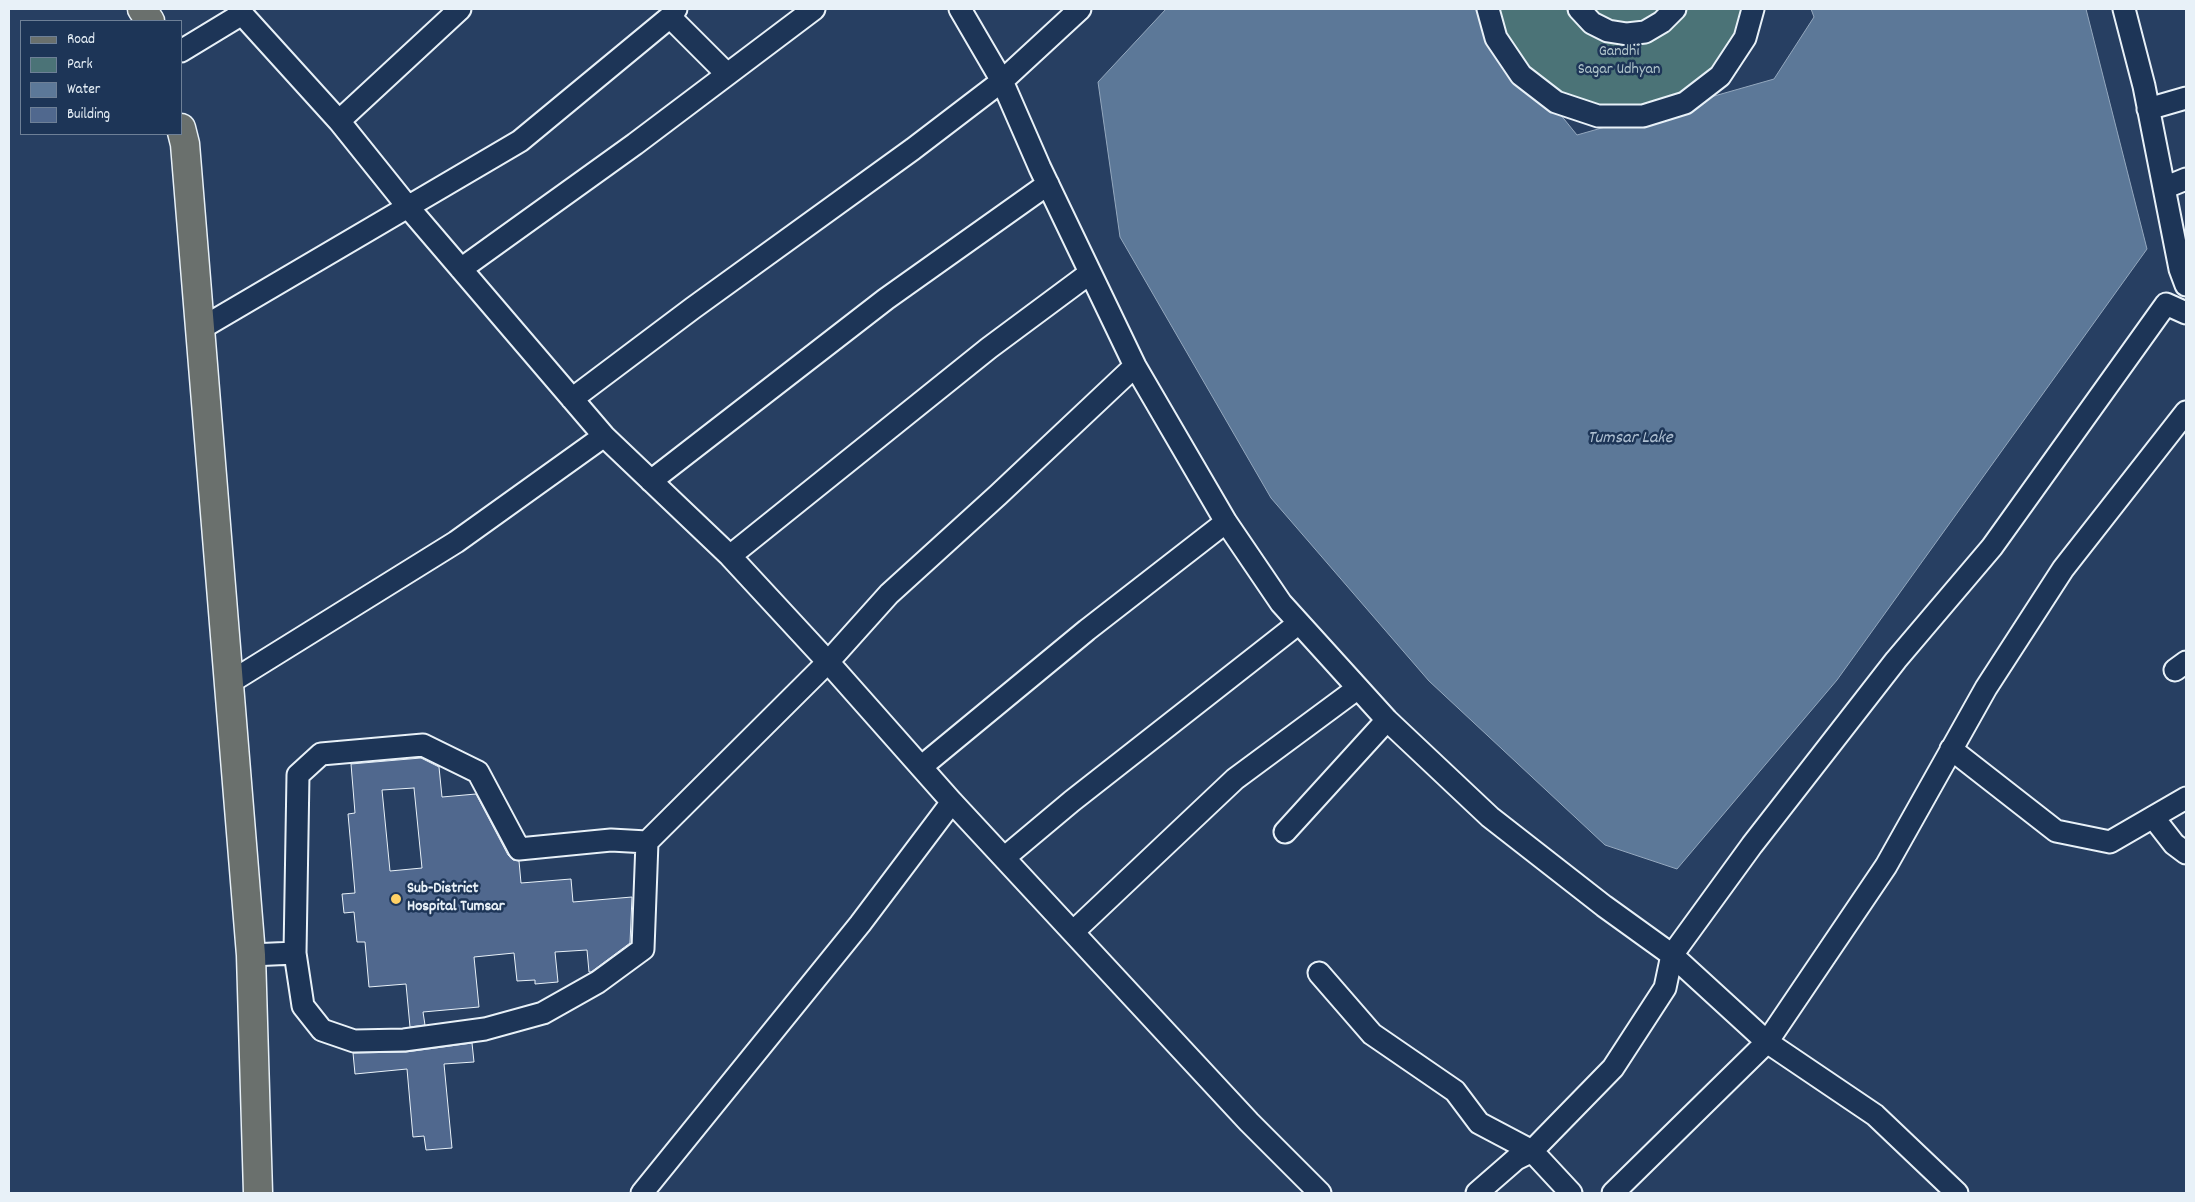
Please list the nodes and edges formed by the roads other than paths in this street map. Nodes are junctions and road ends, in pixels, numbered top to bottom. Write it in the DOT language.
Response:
graph roads {
  1 [pos="142,9"];
  2 [pos="460,9"];
  3 [pos="814,9"];
  4 [pos="960,9"];
  5 [pos="1080,9"];
  6 [pos="1488,9"];
  7 [pos="1579,9"];
  8 [pos="1675,9"];
  9 [pos="1753,9"];
  10 [pos="2126,10"];
  11 [pos="245,11"];
  12 [pos="673,13"];
  13 [pos="149,20"];
  14 [pos="182,50"];
  15 [pos="727,74"];
  16 [pos="1002,82"];
  17 [pos="2186,98"];
  18 [pos="2148,109"];
  19 [pos="339,121"];
  20 [pos="182,132"];
  21 [pos="2186,179"];
  22 [pos="1048,184"];
  23 [pos="2164,188"];
  24 [pos="408,207"];
  25 [pos="461,269"];
  26 [pos="1090,273"];
  27 [pos="2186,285"];
  28 [pos="2186,313"];
  29 [pos="200,329"];
  30 [pos="1135,366"];
  31 [pos="572,399"];
  32 [pos="2186,412"];
  33 [pos="604,436"];
  34 [pos="651,481"];
  35 [pos="1226,522"];
  36 [pos="730,556"];
  37 [pos="1299,623"];
  38 [pos="828,662"];
  39 [pos="229,683"];
  40 [pos="1358,688"];
  41 [pos="1388,720"];
  42 [pos="1951,749"];
  43 [pos="921,767"];
  44 [pos="2186,798"];
  45 [pos="952,802"];
  46 [pos="2153,817"];
  47 [pos="1285,832"];
  48 [pos="647,842"];
  49 [pos="2186,853"];
  50 [pos="1004,858"];
  51 [pos="1073,932"];
  52 [pos="295,953"];
  53 [pos="251,955"];
  54 [pos="1672,955"];
  55 [pos="1319,973"];
  56 [pos="1767,1042"];
  57 [pos="1532,1151"];
  58 [pos="258,1193"];
  59 [pos="642,1193"];
  60 [pos="1320,1193"];
  61 [pos="1477,1193"];
  62 [pos="1571,1193"];
  63 [pos="1612,1193"];
  64 [pos="1957,1193"];
  1 -- 13 [label="main road"];
  2 -- 19 [label="street"];
  3 -- 15 [label="street"];
  4 -- 16 [label="street"];
  5 -- 16 [label="street"];
  6 -- 9 [label="street"];
  7 -- 8 [label="street"];
  10 -- 18 [label="street"];
  11 -- 14 [label="street"];
  11 -- 19 [label="street"];
  12 -- 15 [label="street"];
  12 -- 24 [label="street"];
  15 -- 25 [label="street"];
  16 -- 22 [label="street"];
  16 -- 31 [label="street"];
  17 -- 18 [label="street"];
  18 -- 23 [label="street"];
  19 -- 24 [label="street"];
  20 -- 29 [label="main road"];
  21 -- 23 [label="street"];
  22 -- 26 [label="street"];
  22 -- 34 [label="street"];
  23 -- 27 [label="street"];
  24 -- 25 [label="street"];
  24 -- 29 [label="street"];
  25 -- 31 [label="street"];
  26 -- 30 [label="street"];
  26 -- 36 [label="street"];
  28 -- 54 [label="street"];
  29 -- 39 [label="main road"];
  30 -- 35 [label="street"];
  30 -- 38 [label="street"];
  31 -- 33 [label="street"];
  32 -- 42 [label="street"];
  33 -- 34 [label="street"];
  33 -- 39 [label="street"];
  34 -- 36 [label="street"];
  35 -- 37 [label="street"];
  35 -- 43 [label="street"];
  36 -- 38 [label="street"];
  37 -- 40 [label="street"];
  37 -- 50 [label="street"];
  38 -- 43 [label="street"];
  38 -- 48 [label="street"];
  39 -- 53 [label="main road"];
  40 -- 41 [label="street"];
  40 -- 51 [label="street"];
  41 -- 47 [label="street"];
  41 -- 54 [label="street"];
  42 -- 46 [label="street"];
  42 -- 56 [label="street"];
  43 -- 45 [label="street"];
  44 -- 46 [label="street"];
  45 -- 50 [label="street"];
  45 -- 59 [label="street"];
  46 -- 49 [label="street"];
  48 -- 52 [label="street"];
  48 -- 52 [label="street"];
  50 -- 51 [label="street"];
  51 -- 60 [label="street"];
  52 -- 53 [label="street"];
  53 -- 58 [label="main road"];
  54 -- 56 [label="street"];
  54 -- 57 [label="street"];
  55 -- 57 [label="street"];
  56 -- 63 [label="street"];
  56 -- 64 [label="street"];
  57 -- 61 [label="street"];
  57 -- 62 [label="street"];
}
